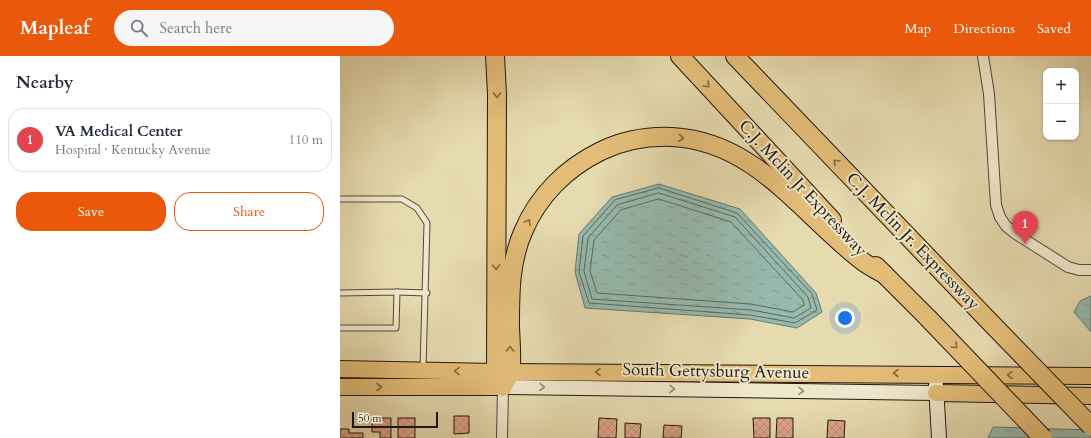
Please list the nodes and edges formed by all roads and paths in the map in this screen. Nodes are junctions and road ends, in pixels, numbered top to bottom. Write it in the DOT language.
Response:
graph roads {
  1 [pos="495,56"];
  2 [pos="680,56"];
  3 [pos="734,56"];
  4 [pos="983,56"];
  5 [pos="340,199"];
  6 [pos="1091,270"];
  7 [pos="884,274"];
  8 [pos="397,292"];
  9 [pos="340,293"];
  10 [pos="427,293"];
  11 [pos="340,328"];
  12 [pos="340,369"];
  13 [pos="423,370"];
  14 [pos="935,374"];
  15 [pos="1091,376"];
  16 [pos="503,377"];
  17 [pos="340,388"];
  18 [pos="936,393"];
  19 [pos="1091,396"];
  20 [pos="1091,426"];
  21 [pos="502,438"];
  22 [pos="939,438"];
  23 [pos="1043,438"];
  1 -- 16 [label="highway, one-way"];
  2 -- 7 [label="highway, C.J. Mclin Jr Expressway, one-way"];
  20 -- 3 [label="highway, C.J. Mclin Jr. Expressway, one-way, bridge"];
  4 -- 6 [label="street"];
  5 -- 10 [label="lane"];
  16 -- 7 [label="highway, one-way"];
  7 -- 23 [label="highway, C.J. Mclin Jr Expressway, one-way, bridge"];
  8 -- 9 [label="lane"];
  8 -- 10 [label="lane"];
  8 -- 11 [label="lane"];
  10 -- 13 [label="lane"];
  12 -- 13 [label="main road, South Gettysburg Avenue"];
  16 -- 13 [label="main road, South Gettysburg Avenue, one-way"];
  15 -- 14 [label="main road, South Gettysburg Avenue, one-way"];
  14 -- 16 [label="main road, South Gettysburg Avenue, one-way"];
  14 -- 18 [label="main road"];
  17 -- 16 [label="main road, South Gettysburg Avenue, one-way"];
  16 -- 18 [label="main road, South Gettysburg Avenue, one-way"];
  16 -- 21 [label="street"];
  18 -- 19 [label="main road, South Gettysburg Avenue"];
  18 -- 22 [label="main road"];
}
